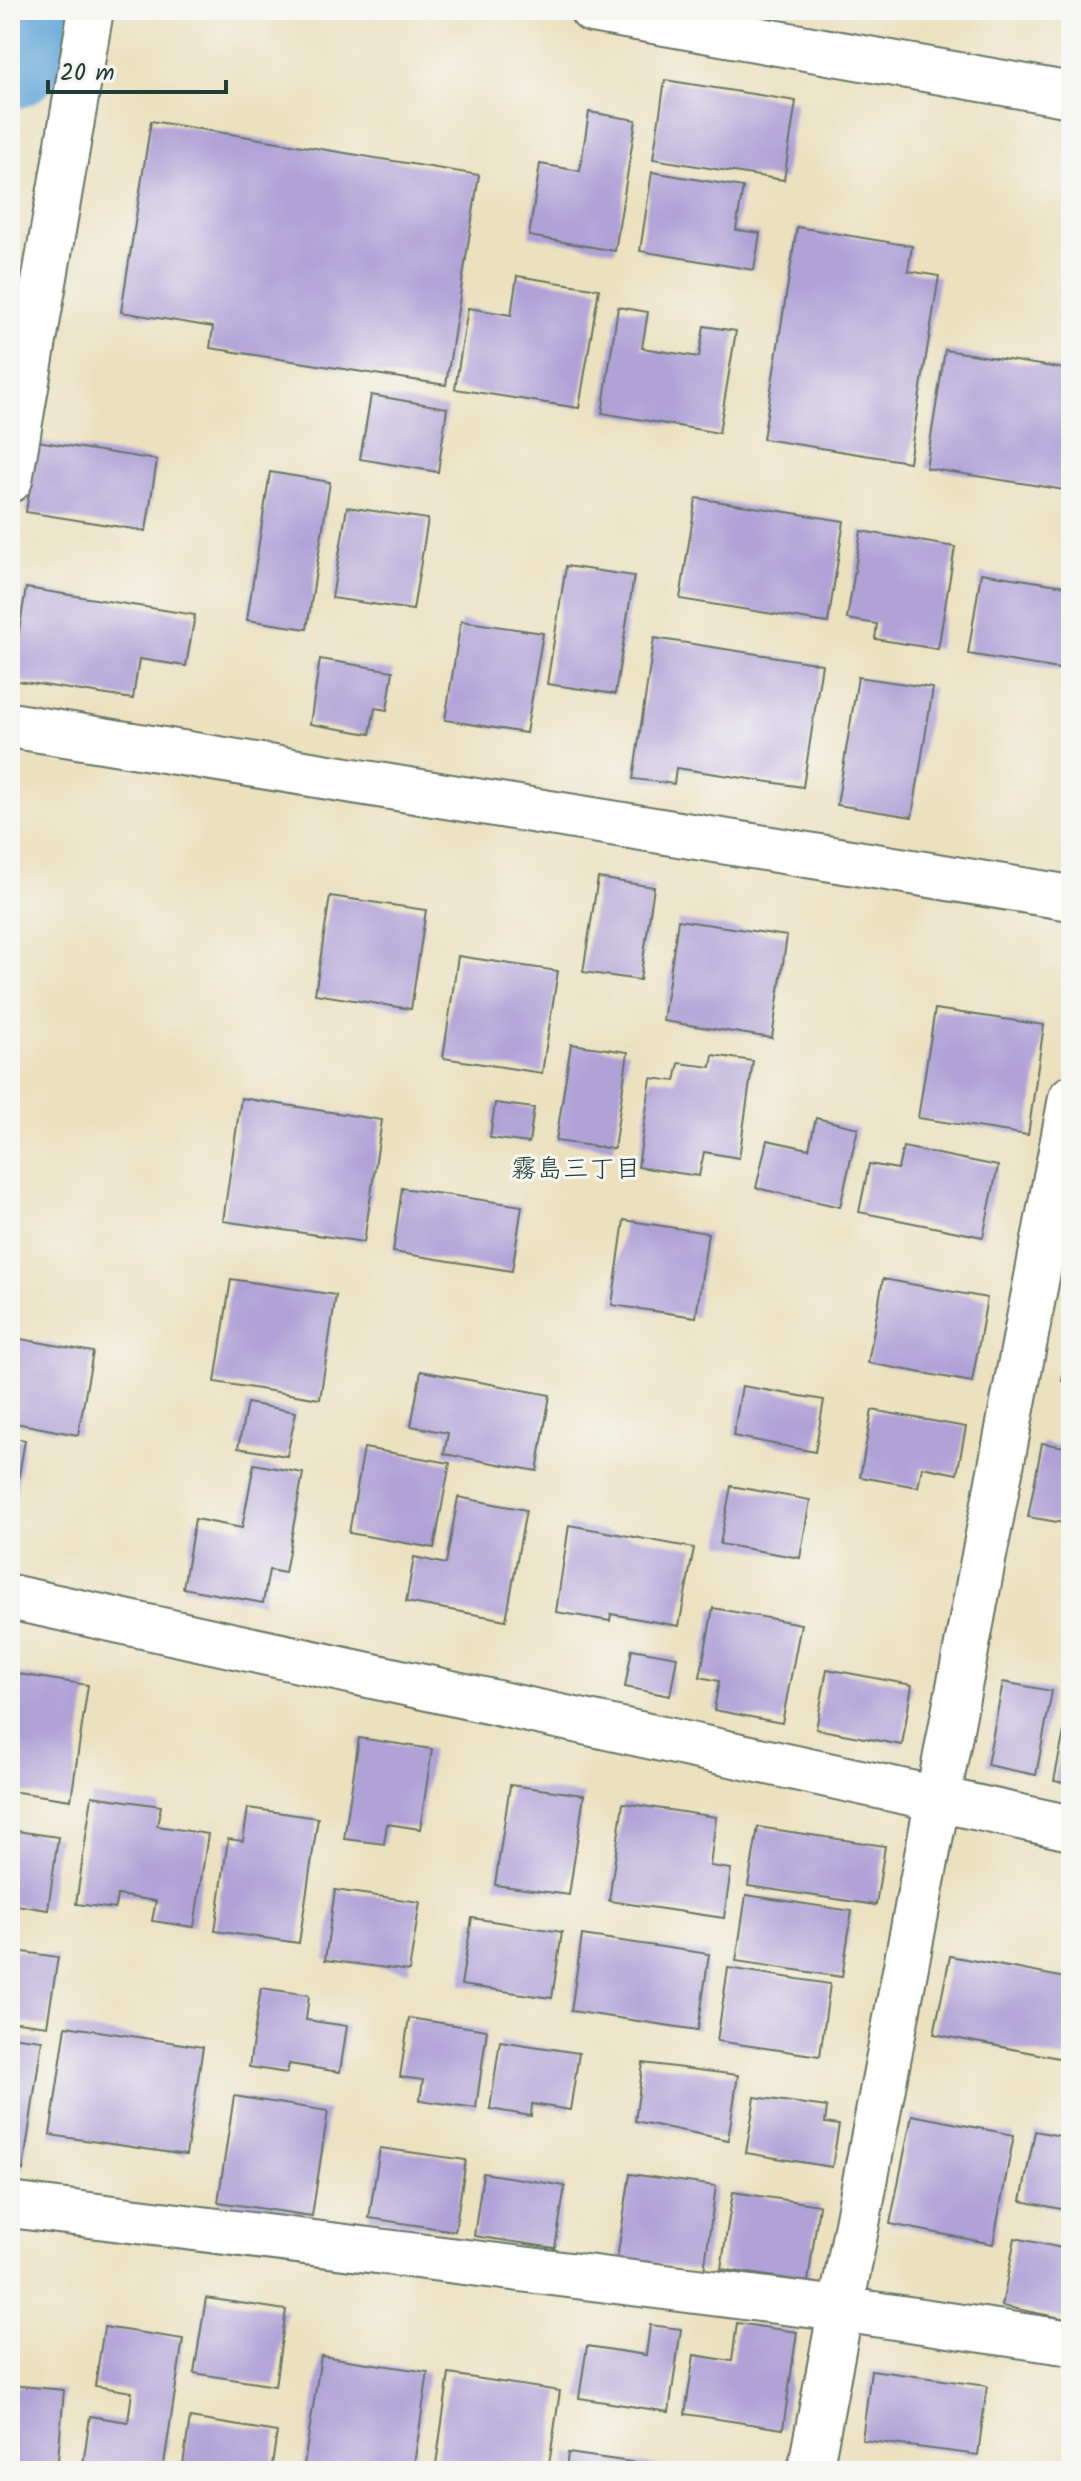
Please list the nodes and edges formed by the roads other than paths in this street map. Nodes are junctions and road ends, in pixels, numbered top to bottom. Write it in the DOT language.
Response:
graph roads {
  1 [pos="91,10"];
  2 [pos="592,10"];
  3 [pos="1071,95"];
  4 [pos="10,480"];
  5 [pos="10,725"];
  6 [pos="1071,898"];
  7 [pos="1071,1098"];
  8 [pos="10,1597"];
  9 [pos="938,1799"];
  10 [pos="1071,1828"];
  11 [pos="10,2205"];
  12 [pos="840,2309"];
  13 [pos="1071,2343"];
  14 [pos="810,2471"];
  1 -- 4 [label="street"];
  2 -- 3 [label="street"];
  5 -- 6 [label="street"];
  7 -- 9 [label="street"];
  8 -- 9 [label="street"];
  9 -- 10 [label="street"];
  9 -- 12 [label="street"];
  11 -- 12 [label="street"];
  12 -- 13 [label="street"];
  12 -- 14 [label="street"];
}
